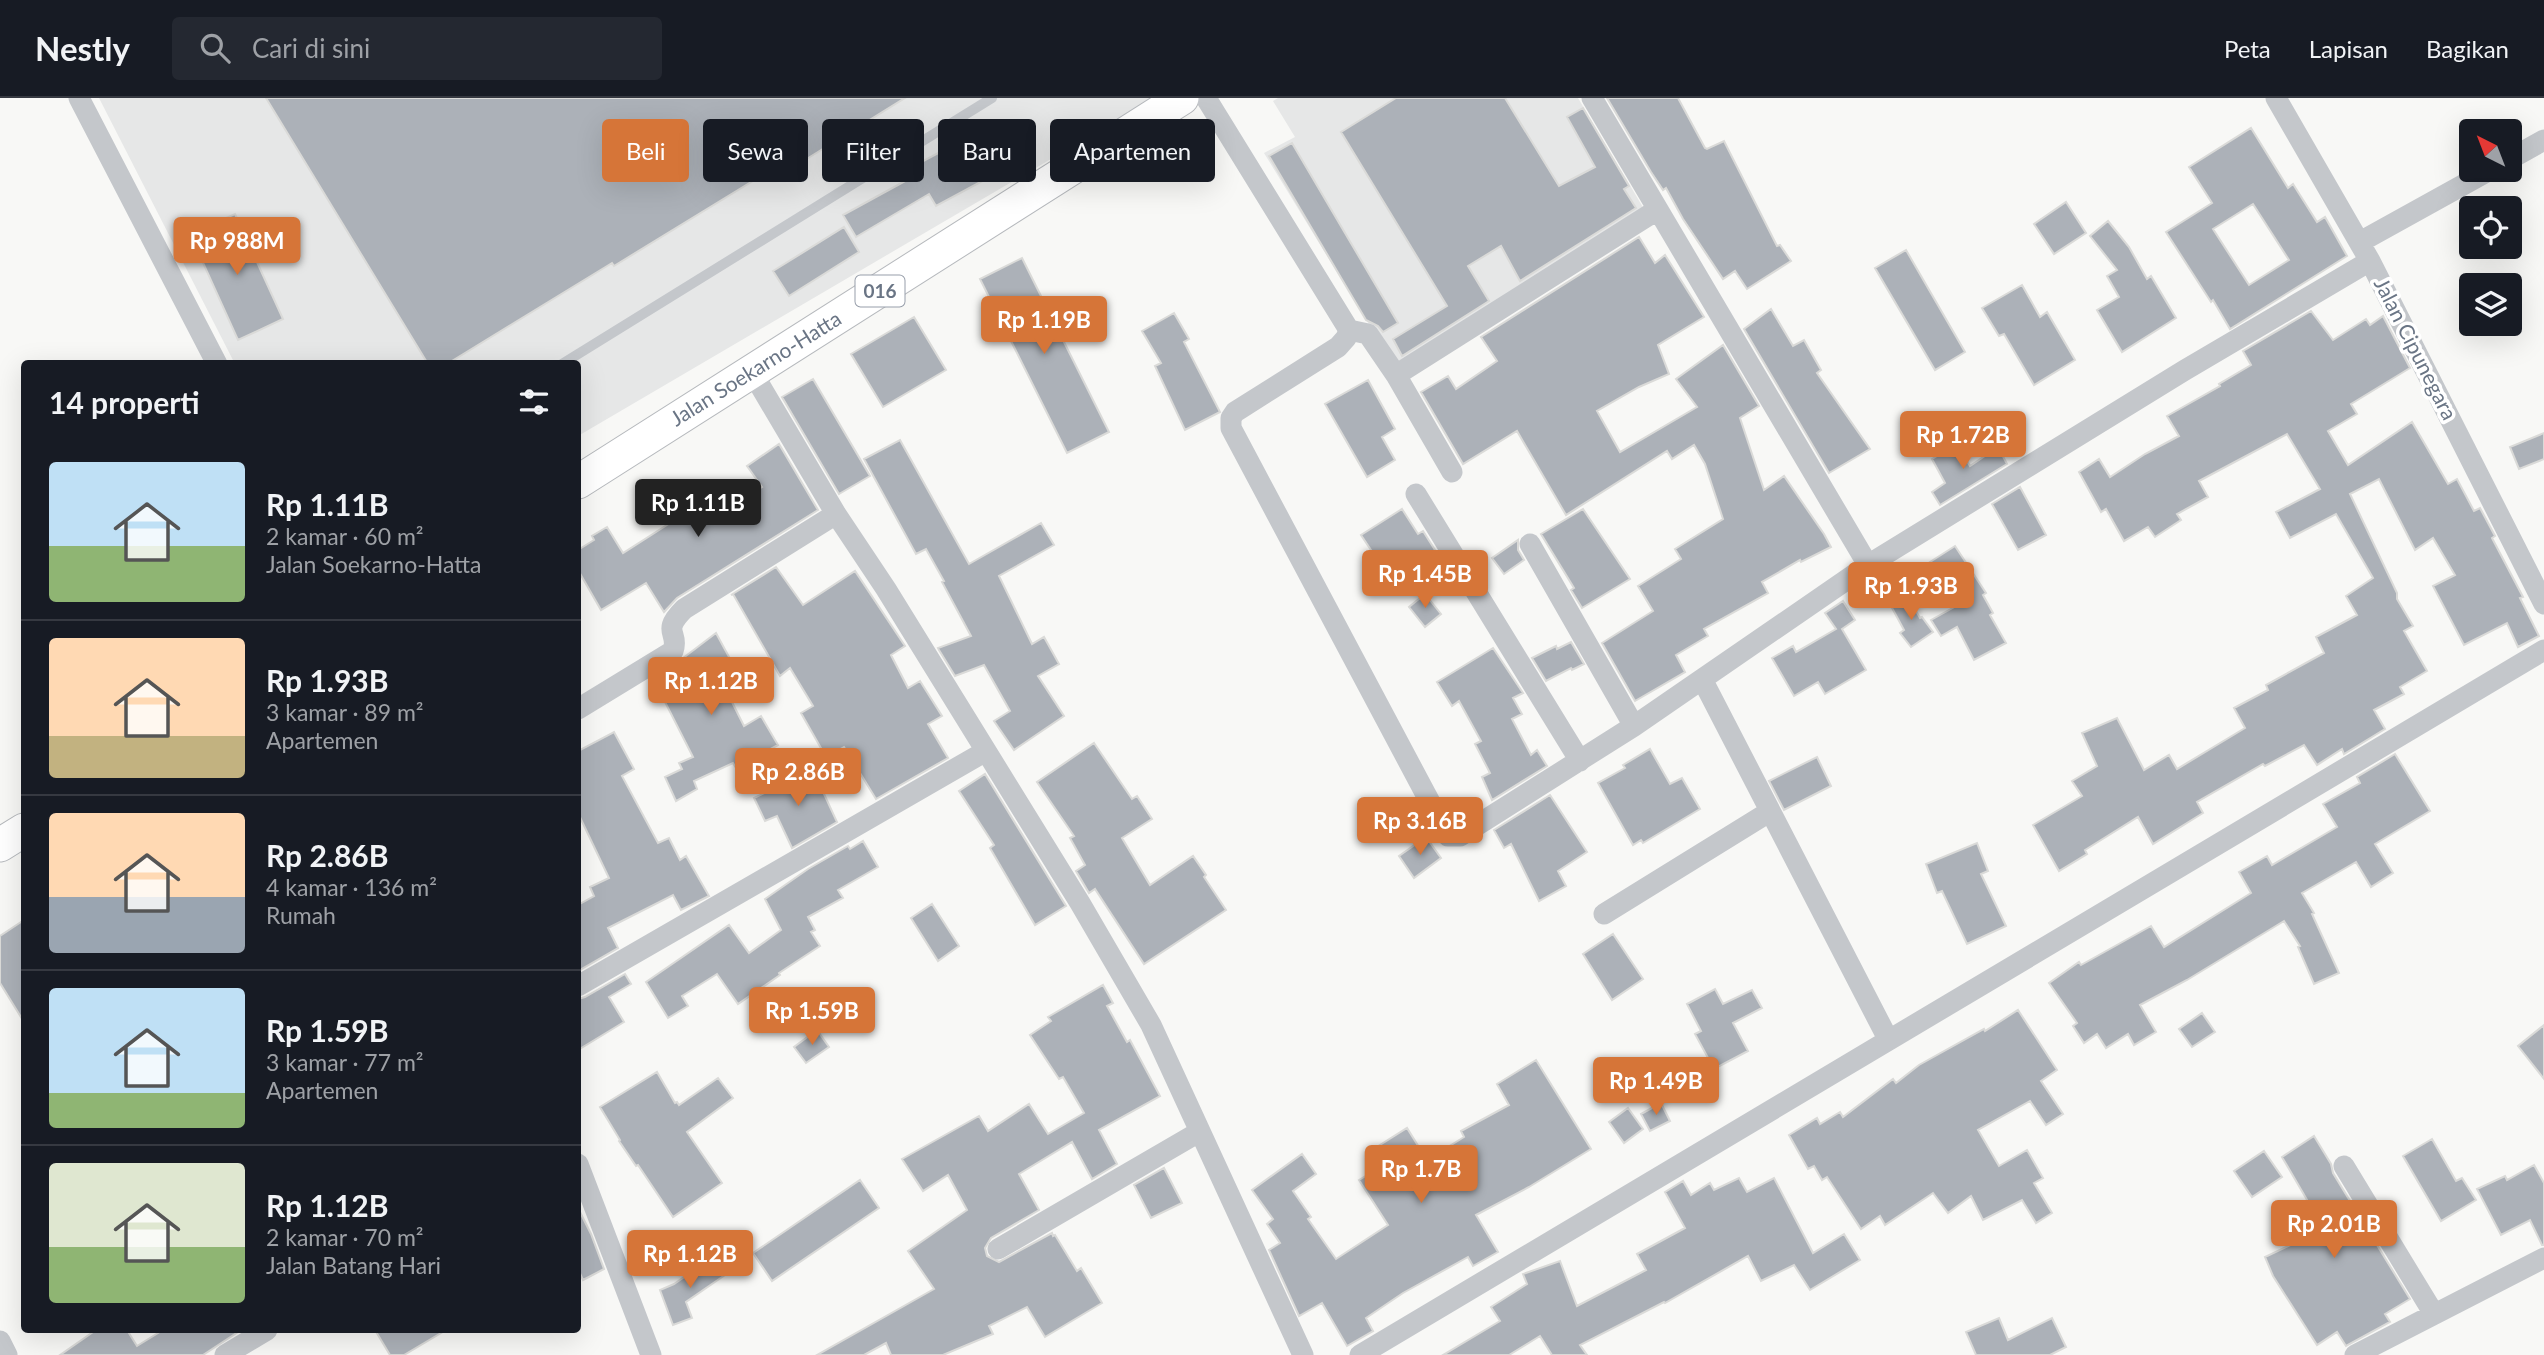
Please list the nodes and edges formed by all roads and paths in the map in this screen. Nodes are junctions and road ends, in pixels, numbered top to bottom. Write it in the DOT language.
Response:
graph roads {
  1 [pos="79,98"];
  2 [pos="992,98"];
  3 [pos="1182,98"];
  4 [pos="1206,98"];
  5 [pos="1592,98"];
  6 [pos="2276,98"];
  7 [pos="2544,140"];
  8 [pos="2522,152"];
  9 [pos="2471,182"];
  10 [pos="1657,210"];
  11 [pos="2365,251"];
  12 [pos="1349,330"];
  13 [pos="215,360"];
  14 [pos="568,360"];
  15 [pos="752,372"];
  16 [pos="1396,375"];
  17 [pos="1452,472"];
  18 [pos="581,480"];
  19 [pos="1416,494"];
  20 [pos="836,514"];
  21 [pos="1531,544"];
  22 [pos="1868,565"];
  23 [pos="2544,604"];
  24 [pos="2544,650"];
  25 [pos="1702,679"];
  26 [pos="581,707"];
  27 [pos="1634,726"];
  28 [pos="986,751"];
  29 [pos="1580,761"];
  30 [pos="1769,812"];
  31 [pos="21,832"];
  32 [pos="0,845"];
  33 [pos="1604,914"];
  34 [pos="581,984"];
  35 [pos="1888,1039"];
  36 [pos="1199,1132"];
  37 [pos="2344,1166"];
  38 [pos="581,1172"];
  39 [pos="998,1249"];
  40 [pos="2544,1258"];
  41 [pos="2434,1314"];
  42 [pos="262,1333"];
  43 [pos="0,1341"];
  44 [pos="7,1355"];
  45 [pos="225,1355"];
  46 [pos="651,1355"];
  47 [pos="1303,1355"];
  48 [pos="1360,1355"];
  49 [pos="2355,1355"];
  1 -- 13 [label="street"];
  2 -- 14 [label="lane"];
  3 -- 15 [label="main road, Jalan Soekarno-Hatta / 016"];
  4 -- 12 [label="street"];
  5 -- 10 [label="street"];
  6 -- 11 [label="street, Jalan Cipunegara"];
  7 -- 8 [label="street"];
  9 -- 11 [label="street"];
  10 -- 16 [label="street"];
  10 -- 22 [label="street"];
  11 -- 22 [label="street"];
  11 -- 23 [label="street, Jalan Cipunegara"];
  12 -- 16 [label="street"];
  12 -- 29 [label="street"];
  15 -- 18 [label="main road, Jalan Soekarno-Hatta / 016"];
  15 -- 20 [label="street"];
  16 -- 17 [label="street"];
  19 -- 29 [label="street"];
  20 -- 26 [label="street"];
  20 -- 28 [label="street"];
  21 -- 27 [label="street"];
  22 -- 25 [label="street"];
  24 -- 35 [label="street"];
  25 -- 27 [label="street"];
  25 -- 30 [label="street"];
  27 -- 29 [label="street"];
  28 -- 34 [label="street"];
  28 -- 36 [label="street"];
  30 -- 33 [label="street"];
  30 -- 35 [label="street"];
  31 -- 32 [label="main road"];
  35 -- 48 [label="street"];
  36 -- 39 [label="street"];
  36 -- 47 [label="street"];
  37 -- 41 [label="street"];
  38 -- 46 [label="street"];
  40 -- 41 [label="street"];
  41 -- 49 [label="street"];
  42 -- 45 [label="street"];
  43 -- 44 [label="street"];
}
